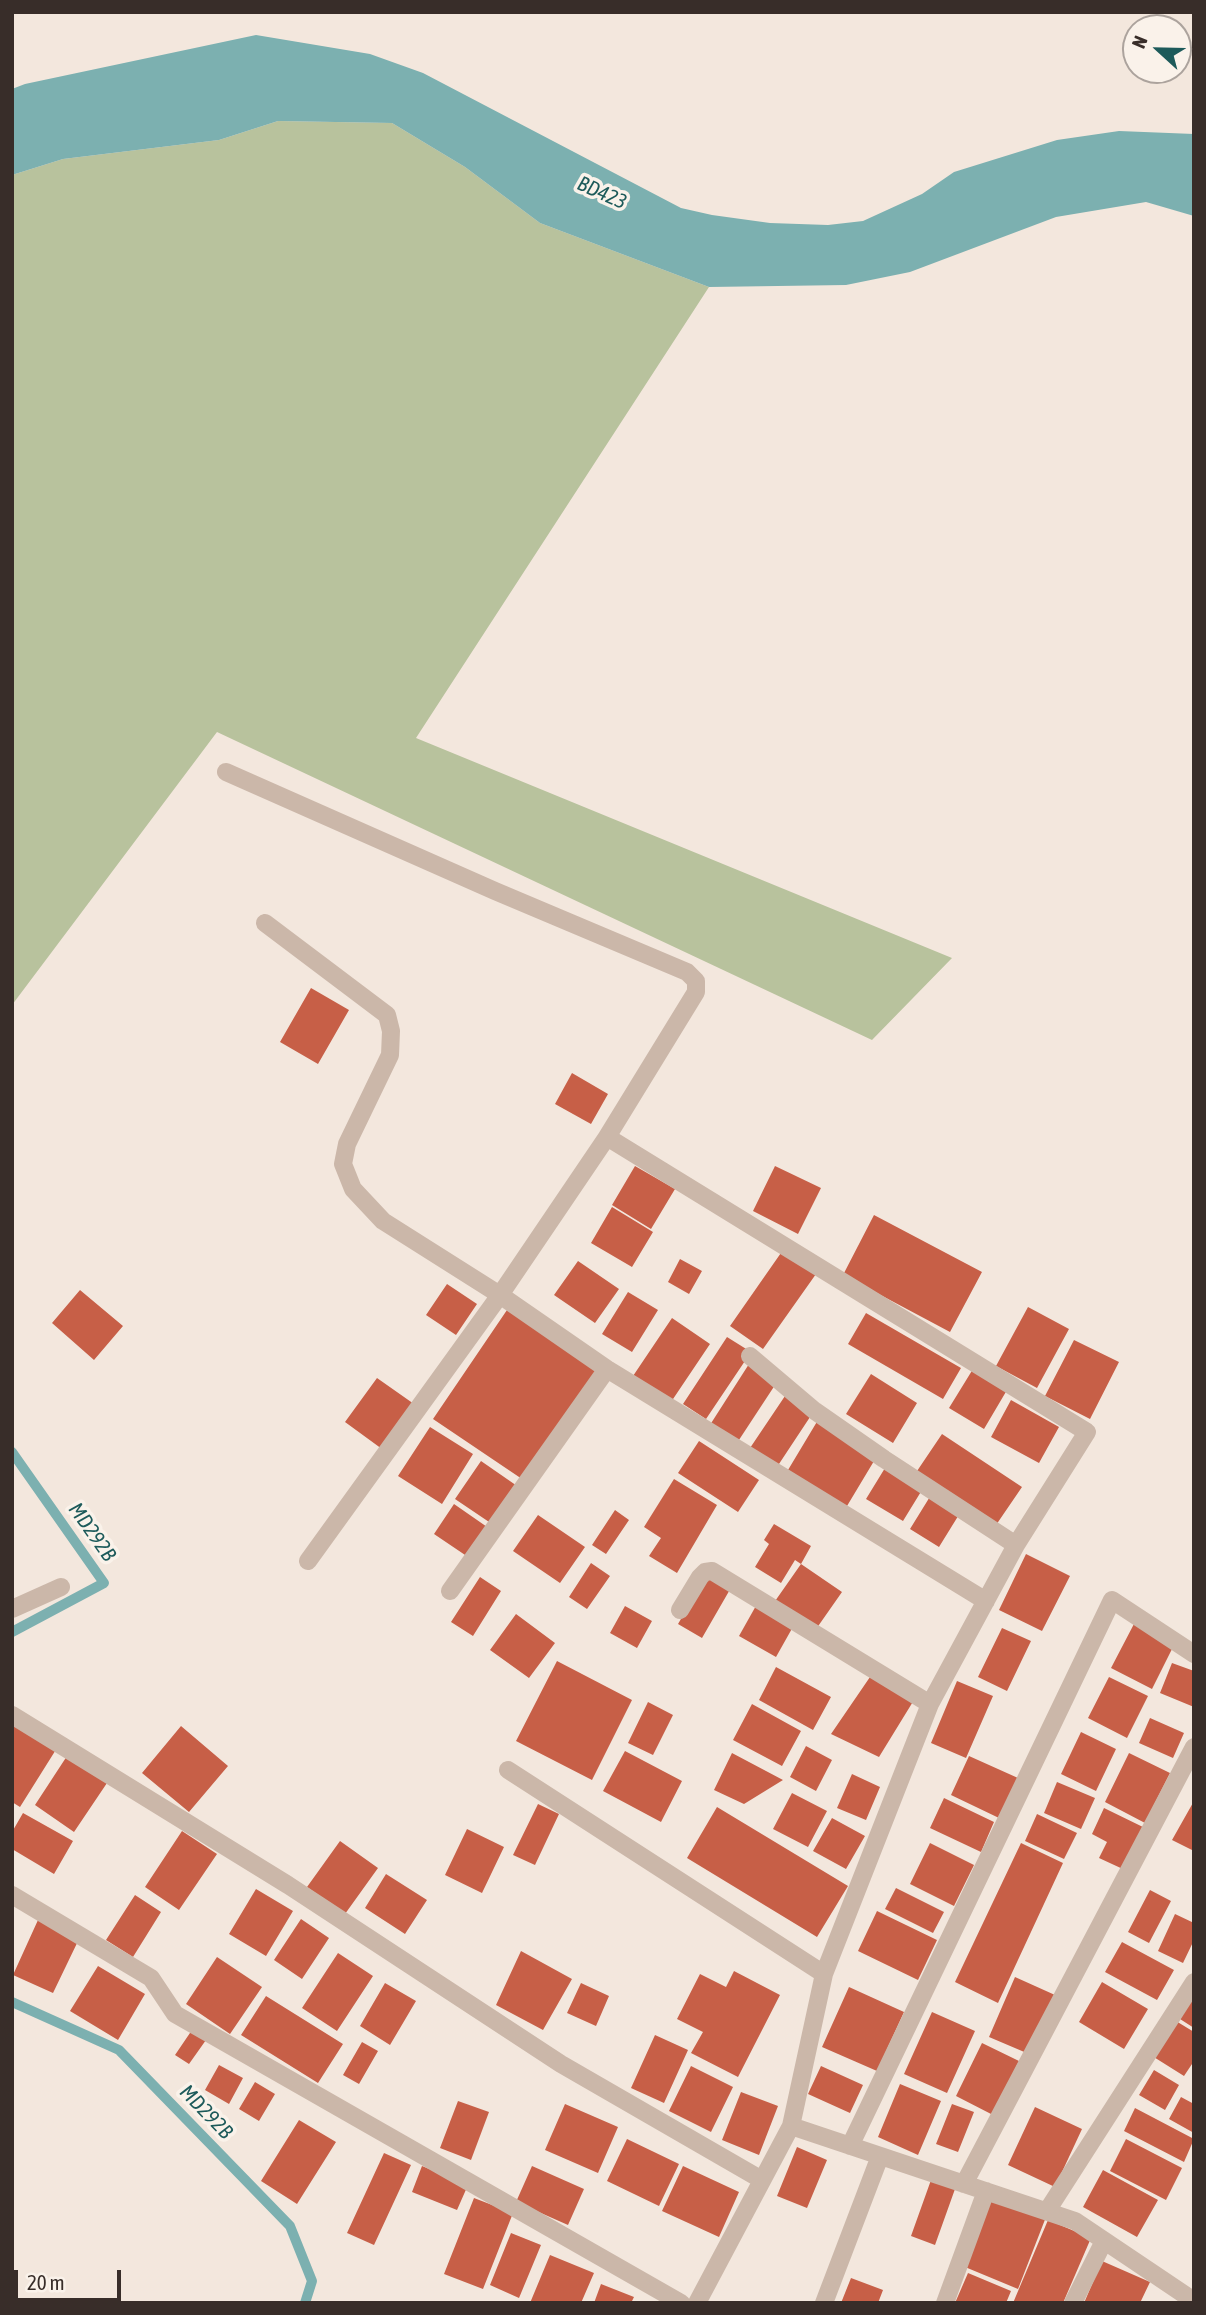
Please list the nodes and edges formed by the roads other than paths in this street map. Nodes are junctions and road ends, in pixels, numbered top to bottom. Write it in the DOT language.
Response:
graph roads {
  1 [pos="226,772"];
  2 [pos="265,923"];
  3 [pos="607,1137"];
  4 [pos="500,1295"];
  5 [pos="750,1356"];
  6 [pos="607,1369"];
  7 [pos="1016,1545"];
  8 [pos="308,1561"];
  9 [pos="61,1587"];
  10 [pos="450,1591"];
  11 [pos="986,1601"];
  12 [pos="12,1609"];
  13 [pos="680,1610"];
  14 [pos="1194,1654"];
  15 [pos="930,1704"];
  16 [pos="12,1715"];
  17 [pos="1194,1747"];
  18 [pos="508,1770"];
  19 [pos="12,1895"];
  20 [pos="824,1974"];
  21 [pos="1194,1982"];
  22 [pos="791,2126"];
  23 [pos="850,2146"];
  24 [pos="880,2156"];
  25 [pos="762,2180"];
  26 [pos="964,2184"];
  27 [pos="986,2191"];
  28 [pos="1046,2211"];
  29 [pos="1104,2241"];
  30 [pos="1194,2301"];
  31 [pos="681,2303"];
  32 [pos="696,2303"];
  33 [pos="824,2303"];
  34 [pos="944,2303"];
  35 [pos="1073,2303"];
  1 -- 3 [label="street"];
  2 -- 4 [label="street"];
  3 -- 4 [label="street"];
  3 -- 7 [label="street"];
  4 -- 6 [label="street"];
  4 -- 8 [label="street"];
  5 -- 7 [label="street"];
  6 -- 10 [label="street"];
  6 -- 11 [label="street"];
  7 -- 11 [label="street"];
  9 -- 12 [label="street"];
  11 -- 15 [label="street"];
  13 -- 15 [label="street"];
  14 -- 23 [label="street"];
  15 -- 20 [label="street"];
  16 -- 25 [label="street"];
  17 -- 26 [label="street"];
  18 -- 20 [label="street"];
  19 -- 31 [label="street"];
  20 -- 22 [label="street"];
  21 -- 28 [label="street"];
  22 -- 23 [label="street"];
  22 -- 25 [label="street"];
  23 -- 24 [label="street"];
  24 -- 26 [label="street"];
  24 -- 33 [label="street"];
  25 -- 32 [label="street"];
  26 -- 27 [label="street"];
  27 -- 28 [label="street"];
  27 -- 34 [label="street"];
  28 -- 29 [label="street"];
  29 -- 30 [label="street"];
  29 -- 35 [label="street"];
}
